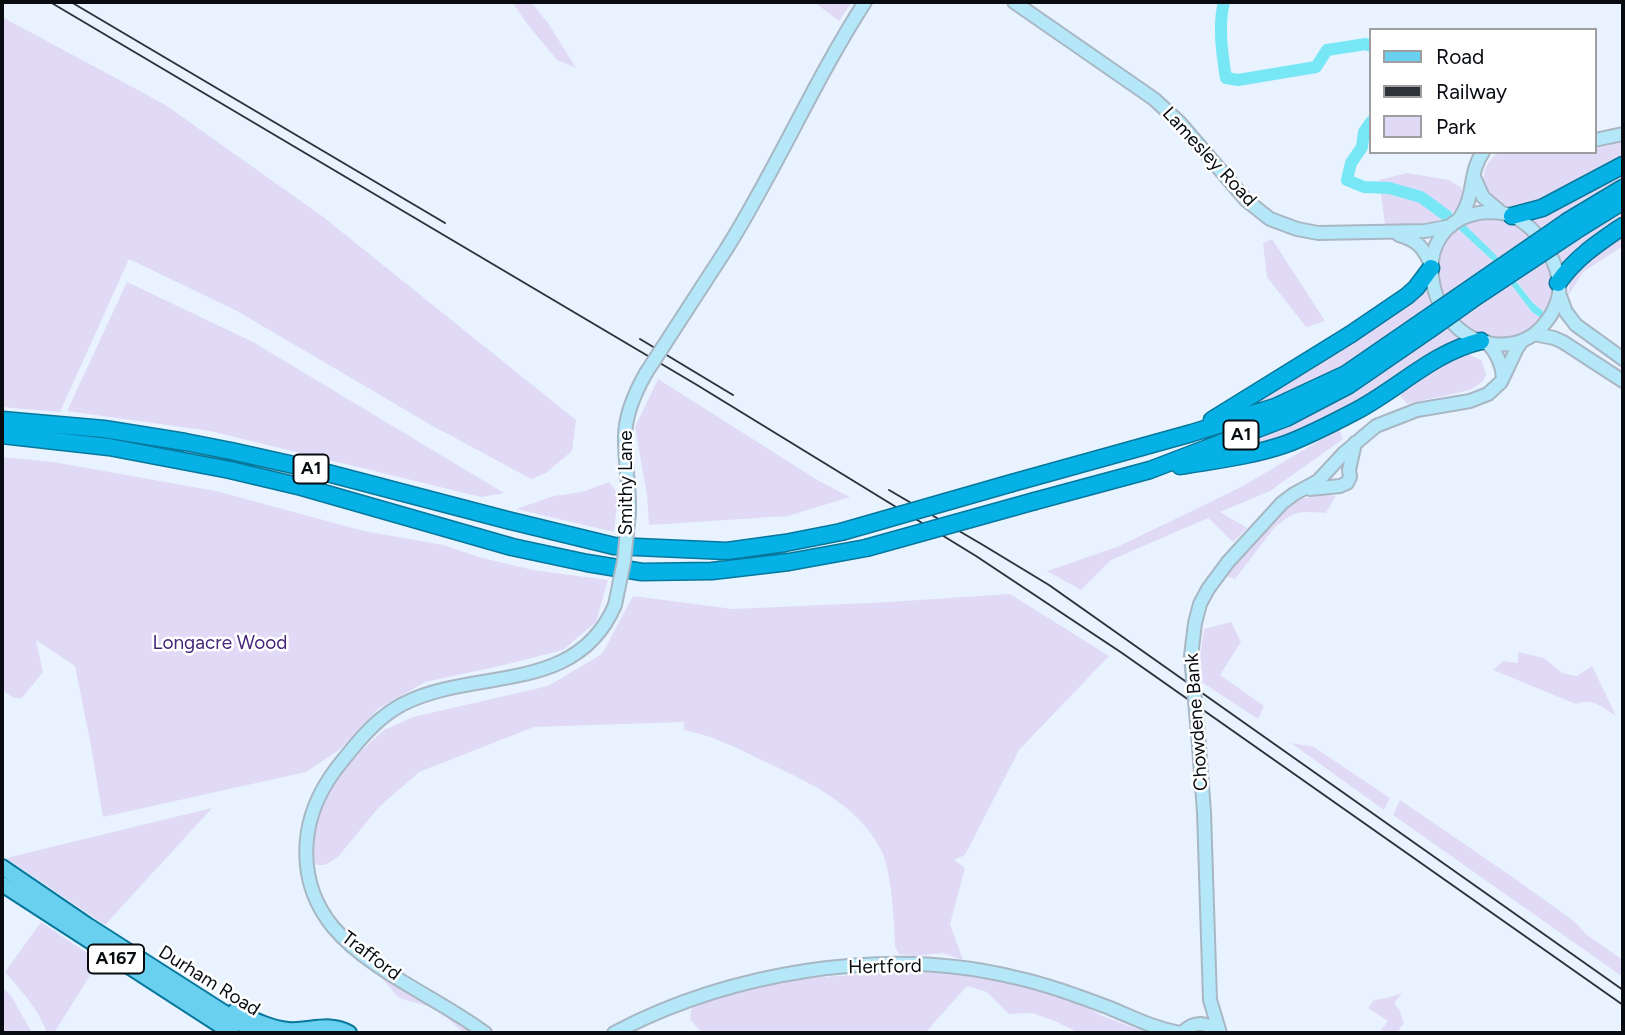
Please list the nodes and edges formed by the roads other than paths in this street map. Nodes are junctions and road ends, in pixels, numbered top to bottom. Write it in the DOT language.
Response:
graph roads {
  1 [pos="865,2"];
  2 [pos="1014,2"];
  3 [pos="1623,135"];
  4 [pos="1597,141"];
  5 [pos="1482,154"];
  6 [pos="1623,165"];
  7 [pos="1474,177"];
  8 [pos="1623,188"];
  9 [pos="1623,201"];
  10 [pos="1507,214"];
  11 [pos="1455,223"];
  12 [pos="1572,226"];
  13 [pos="1623,226"];
  14 [pos="1389,232"];
  15 [pos="1431,266"];
  16 [pos="1559,288"];
  17 [pos="1426,326"];
  18 [pos="1534,334"];
  19 [pos="1522,341"];
  20 [pos="1484,342"];
  21 [pos="1623,359"];
  22 [pos="1503,378"];
  23 [pos="1623,381"];
  24 [pos="2,419"];
  25 [pos="1192,433"];
  26 [pos="2,435"];
  27 [pos="1355,442"];
  28 [pos="1330,469"];
  29 [pos="1150,470"];
  30 [pos="1349,470"];
  31 [pos="1335,486"];
  32 [pos="1306,489"];
  33 [pos="305,844"];
  34 [pos="2,867"];
  35 [pos="2,884"];
  36 [pos="186,988"];
  37 [pos="1210,1000"];
  38 [pos="1159,1031"];
  39 [pos="1184,1031"];
  40 [pos="232,1033"];
  41 [pos="256,1033"];
  42 [pos="349,1033"];
  43 [pos="485,1033"];
  44 [pos="614,1033"];
  45 [pos="1220,1033"];
  1 -- 33 [label="street, Smithy Lane, bridge"];
  2 -- 14 [label="street, Lamesley Road"];
  3 -- 4 [label="street"];
  5 -- 7 [label="street"];
  6 -- 10 [label="highway"];
  7 -- 10 [label="street"];
  7 -- 11 [label="street"];
  8 -- 12 [label="highway, A1"];
  9 -- 12 [label="highway, A1"];
  10 -- 11 [label="street"];
  10 -- 16 [label="street"];
  11 -- 14 [label="street, Lamesley Road"];
  11 -- 15 [label="street"];
  12 -- 17 [label="highway, A1, bridge"];
  13 -- 16 [label="highway"];
  14 -- 15 [label="street, Lamesley Road"];
  15 -- 20 [label="street"];
  15 -- 25 [label="highway"];
  16 -- 18 [label="street"];
  16 -- 21 [label="street"];
  17 -- 25 [label="highway, A1"];
  17 -- 29 [label="highway, A1"];
  18 -- 19 [label="street"];
  18 -- 23 [label="street"];
  19 -- 20 [label="street"];
  19 -- 22 [label="street"];
  20 -- 22 [label="street"];
  20 -- 29 [label="highway"];
  22 -- 27 [label="street, Chowdene Bank"];
  24 -- 25 [label="highway, A1, bridge"];
  26 -- 29 [label="highway, A1, bridge"];
  27 -- 28 [label="street, Chowdene Bank"];
  27 -- 30 [label="street"];
  28 -- 30 [label="street"];
  28 -- 31 [label="street"];
  28 -- 32 [label="street, Chowdene Bank"];
  30 -- 31 [label="street"];
  31 -- 32 [label="street, Chowdene Bank"];
  32 -- 37 [label="street, Chowdene Bank, bridge"];
  33 -- 43 [label="street, Trafford"];
  34 -- 36 [label="main road, Durham Road / A167"];
  35 -- 40 [label="main road, Durham Road / A167"];
  36 -- 41 [label="main road, Durham Road / A167"];
  36 -- 42 [label="main road"];
  37 -- 39 [label="street"];
  37 -- 45 [label="street, Chowdene Bank"];
  38 -- 39 [label="street, Hertford"];
  38 -- 44 [label="street, Hertford"];
  39 -- 45 [label="street, Hertford"];
}
